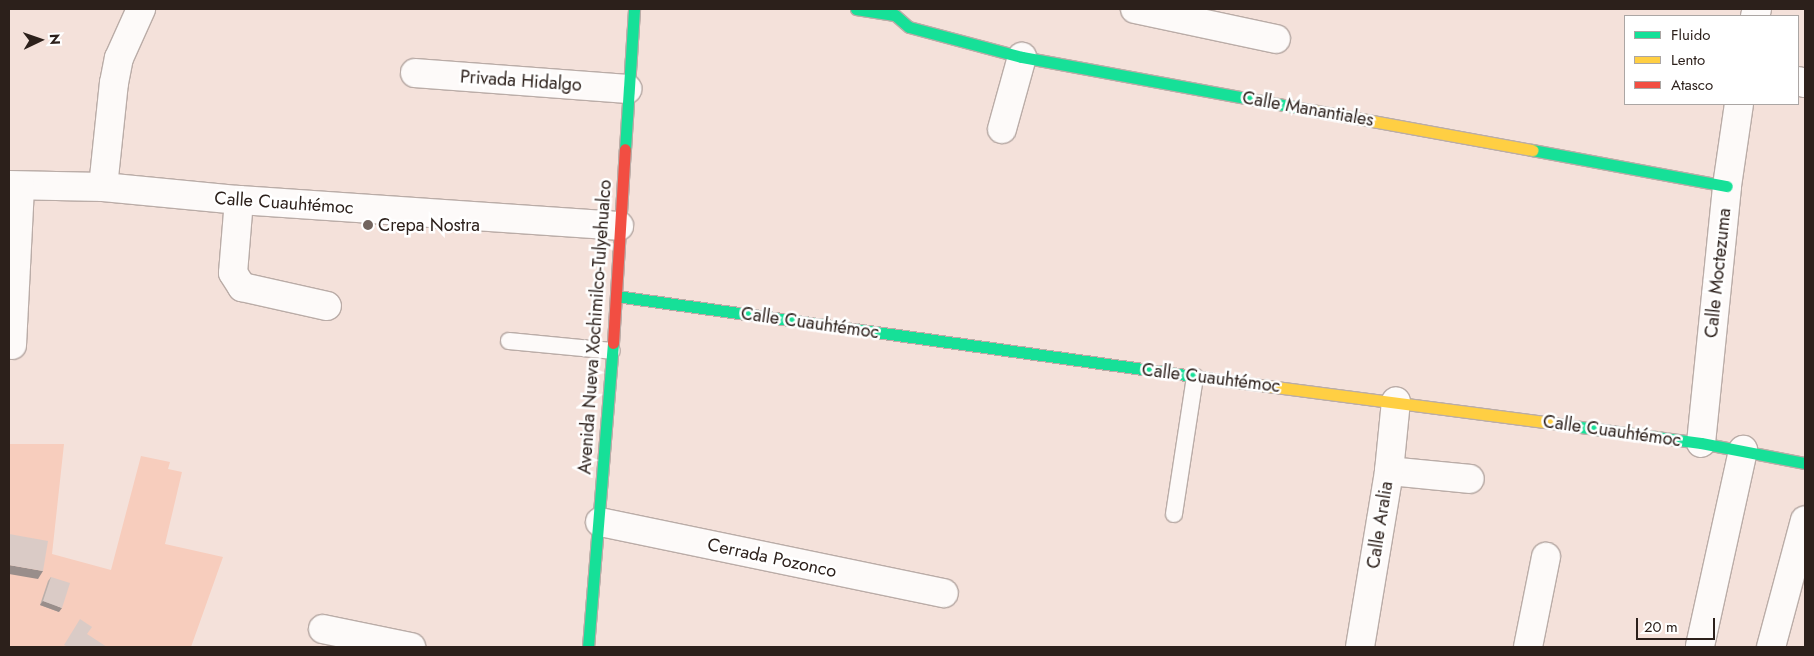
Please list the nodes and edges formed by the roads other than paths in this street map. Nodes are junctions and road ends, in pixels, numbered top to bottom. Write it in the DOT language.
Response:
graph roads {
  1 [pos="141,9"];
  2 [pos="634,9"];
  3 [pos="856,9"];
  4 [pos="1135,9"];
  5 [pos="896,12"];
  6 [pos="1276,39"];
  7 [pos="1022,57"];
  8 [pos="415,73"];
  9 [pos="627,89"];
  10 [pos="1739,105"];
  11 [pos="1002,129"];
  12 [pos="14,186"];
  13 [pos="1727,186"];
  14 [pos="103,187"];
  15 [pos="239,200"];
  16 [pos="620,226"];
  17 [pos="616,296"];
  18 [pos="327,306"];
  19 [pos="509,341"];
  20 [pos="12,345"];
  21 [pos="612,351"];
  22 [pos="1195,377"];
  23 [pos="1396,401"];
  24 [pos="1701,443"];
  25 [pos="1743,450"];
  26 [pos="1805,463"];
  27 [pos="1388,471"];
  28 [pos="1470,479"];
  29 [pos="1174,514"];
  30 [pos="1805,520"];
  31 [pos="600,522"];
  32 [pos="1546,557"];
  33 [pos="944,593"];
  34 [pos="323,629"];
  35 [pos="1700,646"];
  36 [pos="411,647"];
  37 [pos="588,647"];
  38 [pos="1360,647"];
  39 [pos="1528,647"];
  40 [pos="1771,647"];
  1 -- 14 [label="street"];
  2 -- 9 [label="street, Avenida Nueva Xochimilco-Tulyehualco"];
  3 -- 5 [label="street, Calle Manantiales"];
  4 -- 6 [label="street"];
  5 -- 7 [label="street, Calle Manantiales"];
  7 -- 11 [label="street"];
  7 -- 13 [label="street, Calle Manantiales"];
  8 -- 9 [label="street, Privada Hidalgo"];
  9 -- 16 [label="street, Avenida Nueva Xochimilco-Tulyehualco"];
  10 -- 13 [label="street, Calle Moctezuma"];
  12 -- 14 [label="street, Calle Cuauhtémoc"];
  12 -- 20 [label="street"];
  13 -- 24 [label="street, Calle Moctezuma"];
  14 -- 15 [label="street, Calle Cuauhtémoc"];
  15 -- 16 [label="street, Calle Cuauhtémoc"];
  15 -- 18 [label="street"];
  16 -- 17 [label="street, Avenida Nueva Xochimilco-Tulyehualco"];
  17 -- 21 [label="street, Avenida Nueva Xochimilco-Tulyehualco"];
  17 -- 22 [label="street, Calle Cuauhtémoc"];
  19 -- 21 [label="lane"];
  21 -- 31 [label="street, Avenida Nueva Xochimilco-Tulyehualco"];
  22 -- 23 [label="street, Calle Cuauhtémoc"];
  22 -- 29 [label="lane"];
  23 -- 24 [label="street, Calle Cuauhtémoc"];
  23 -- 27 [label="street, Calle Aralia"];
  24 -- 25 [label="street, Calle Cuauhtémoc"];
  25 -- 26 [label="street, Calle Cuauhtémoc"];
  25 -- 35 [label="street"];
  27 -- 28 [label="street"];
  27 -- 38 [label="street, Calle Aralia"];
  30 -- 40 [label="street"];
  31 -- 33 [label="street, Cerrada Pozonco"];
  31 -- 37 [label="street, Avenida Nueva Xochimilco-Tulyehualco"];
  32 -- 39 [label="street"];
  34 -- 36 [label="street"];
}
